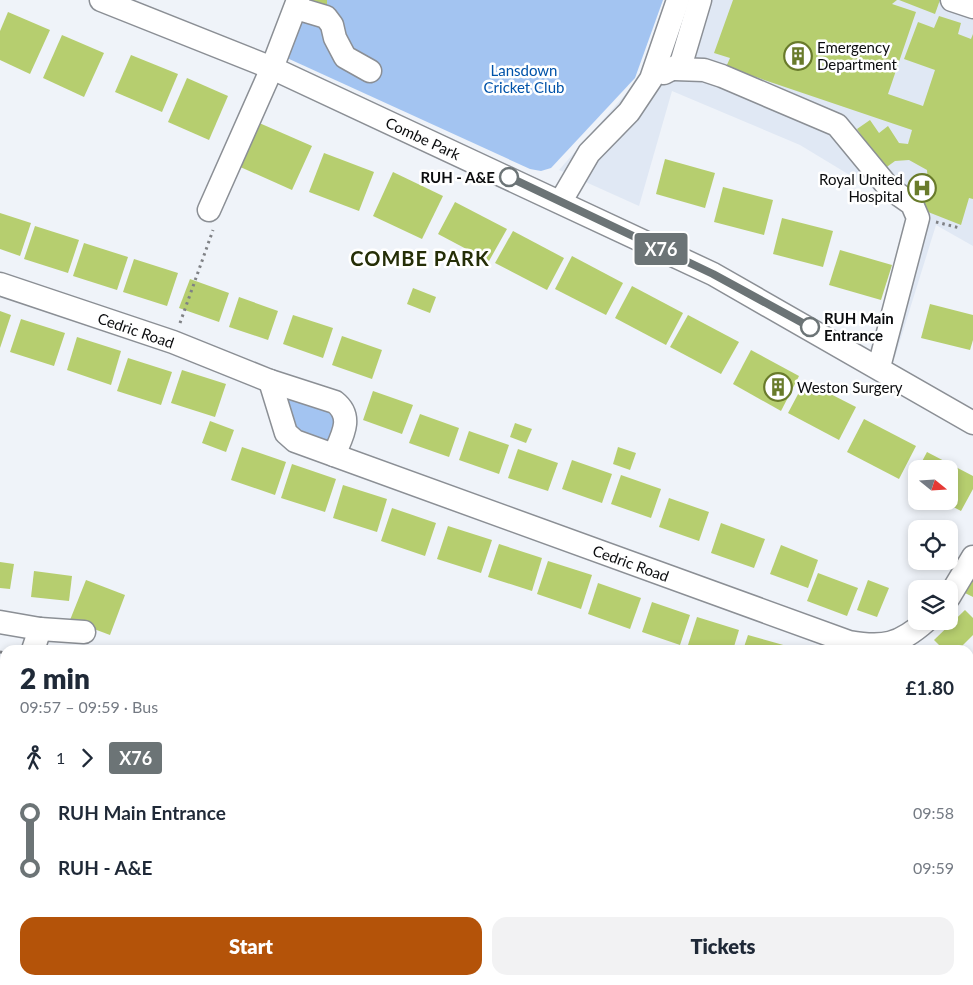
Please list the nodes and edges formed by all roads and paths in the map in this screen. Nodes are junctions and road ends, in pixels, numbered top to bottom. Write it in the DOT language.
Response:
graph roads {
  1 [pos="101,0"];
  2 [pos="678,0"];
  3 [pos="700,0"];
  4 [pos="952,0"];
  5 [pos="297,4"];
  6 [pos="973,7"];
  7 [pos="272,68"];
  8 [pos="674,69"];
  9 [pos="370,71"];
  10 [pos="651,79"];
  11 [pos="561,201"];
  12 [pos="209,210"];
  13 [pos="0,284"];
  14 [pos="174,342"];
  15 [pos="878,367"];
  16 [pos="270,381"];
  17 [pos="973,422"];
  18 [pos="334,455"];
  19 [pos="973,557"];
  20 [pos="958,582"];
  21 [pos="0,622"];
  22 [pos="914,630"];
  23 [pos="84,632"];
  24 [pos="36,640"];
  25 [pos="869,645"];
  26 [pos="880,645"];
  1 -- 7 [label="street, Combe Park"];
  2 -- 10 [label="street"];
  3 -- 8 [label="street"];
  4 -- 6 [label="street"];
  5 -- 7 [label="street"];
  5 -- 9 [label="street"];
  7 -- 11 [label="street, Combe Park"];
  7 -- 12 [label="street"];
  8 -- 10 [label="street"];
  8 -- 15 [label="street"];
  10 -- 11 [label="street"];
  11 -- 15 [label="street, Combe Park"];
  12 -- 14 [label="path"];
  13 -- 14 [label="street, Cedric Road"];
  14 -- 16 [label="street, Cedric Road"];
  15 -- 17 [label="street, Combe Park"];
  16 -- 18 [label="street, Cedric Road"];
  16 -- 18 [label="street, Cedric Road"];
  18 -- 25 [label="street, Cedric Road"];
  19 -- 20 [label="street"];
  21 -- 24 [label="street"];
  22 -- 26 [label="street, Cedric Road"];
  23 -- 24 [label="street"];
}
